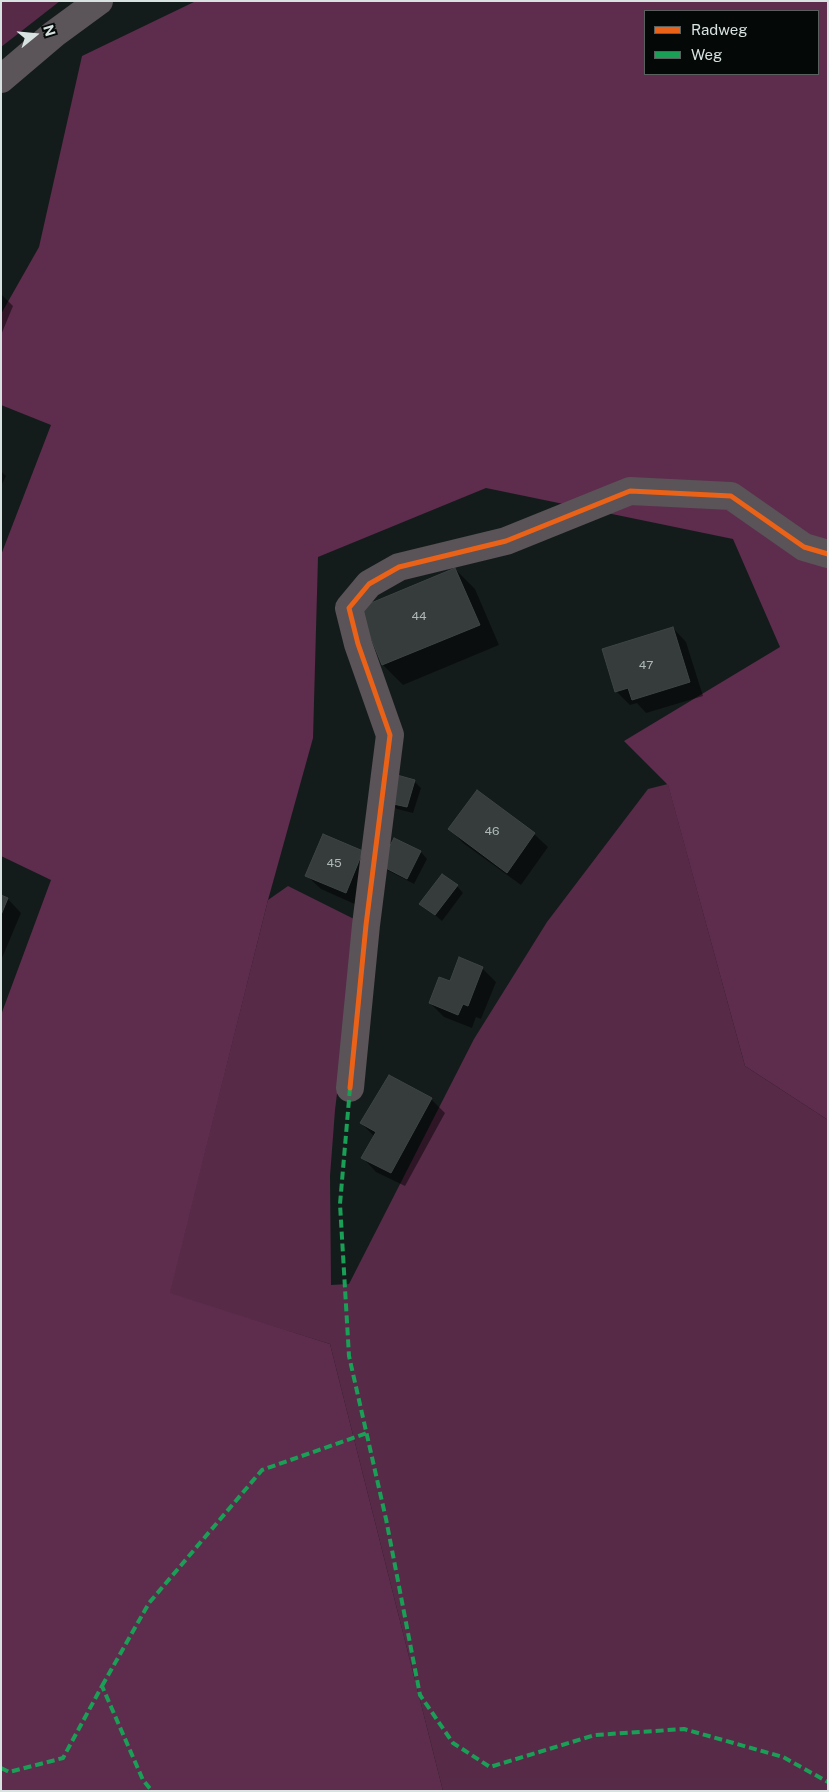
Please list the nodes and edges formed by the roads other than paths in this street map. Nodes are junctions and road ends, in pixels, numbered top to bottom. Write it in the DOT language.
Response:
graph roads {
  1 [pos="99,1"];
  2 [pos="1,79"];
  3 [pos="828,554"];
  4 [pos="350,1088"];
  1 -- 2 [label="main road"];
  3 -- 4 [label="street"];
}
